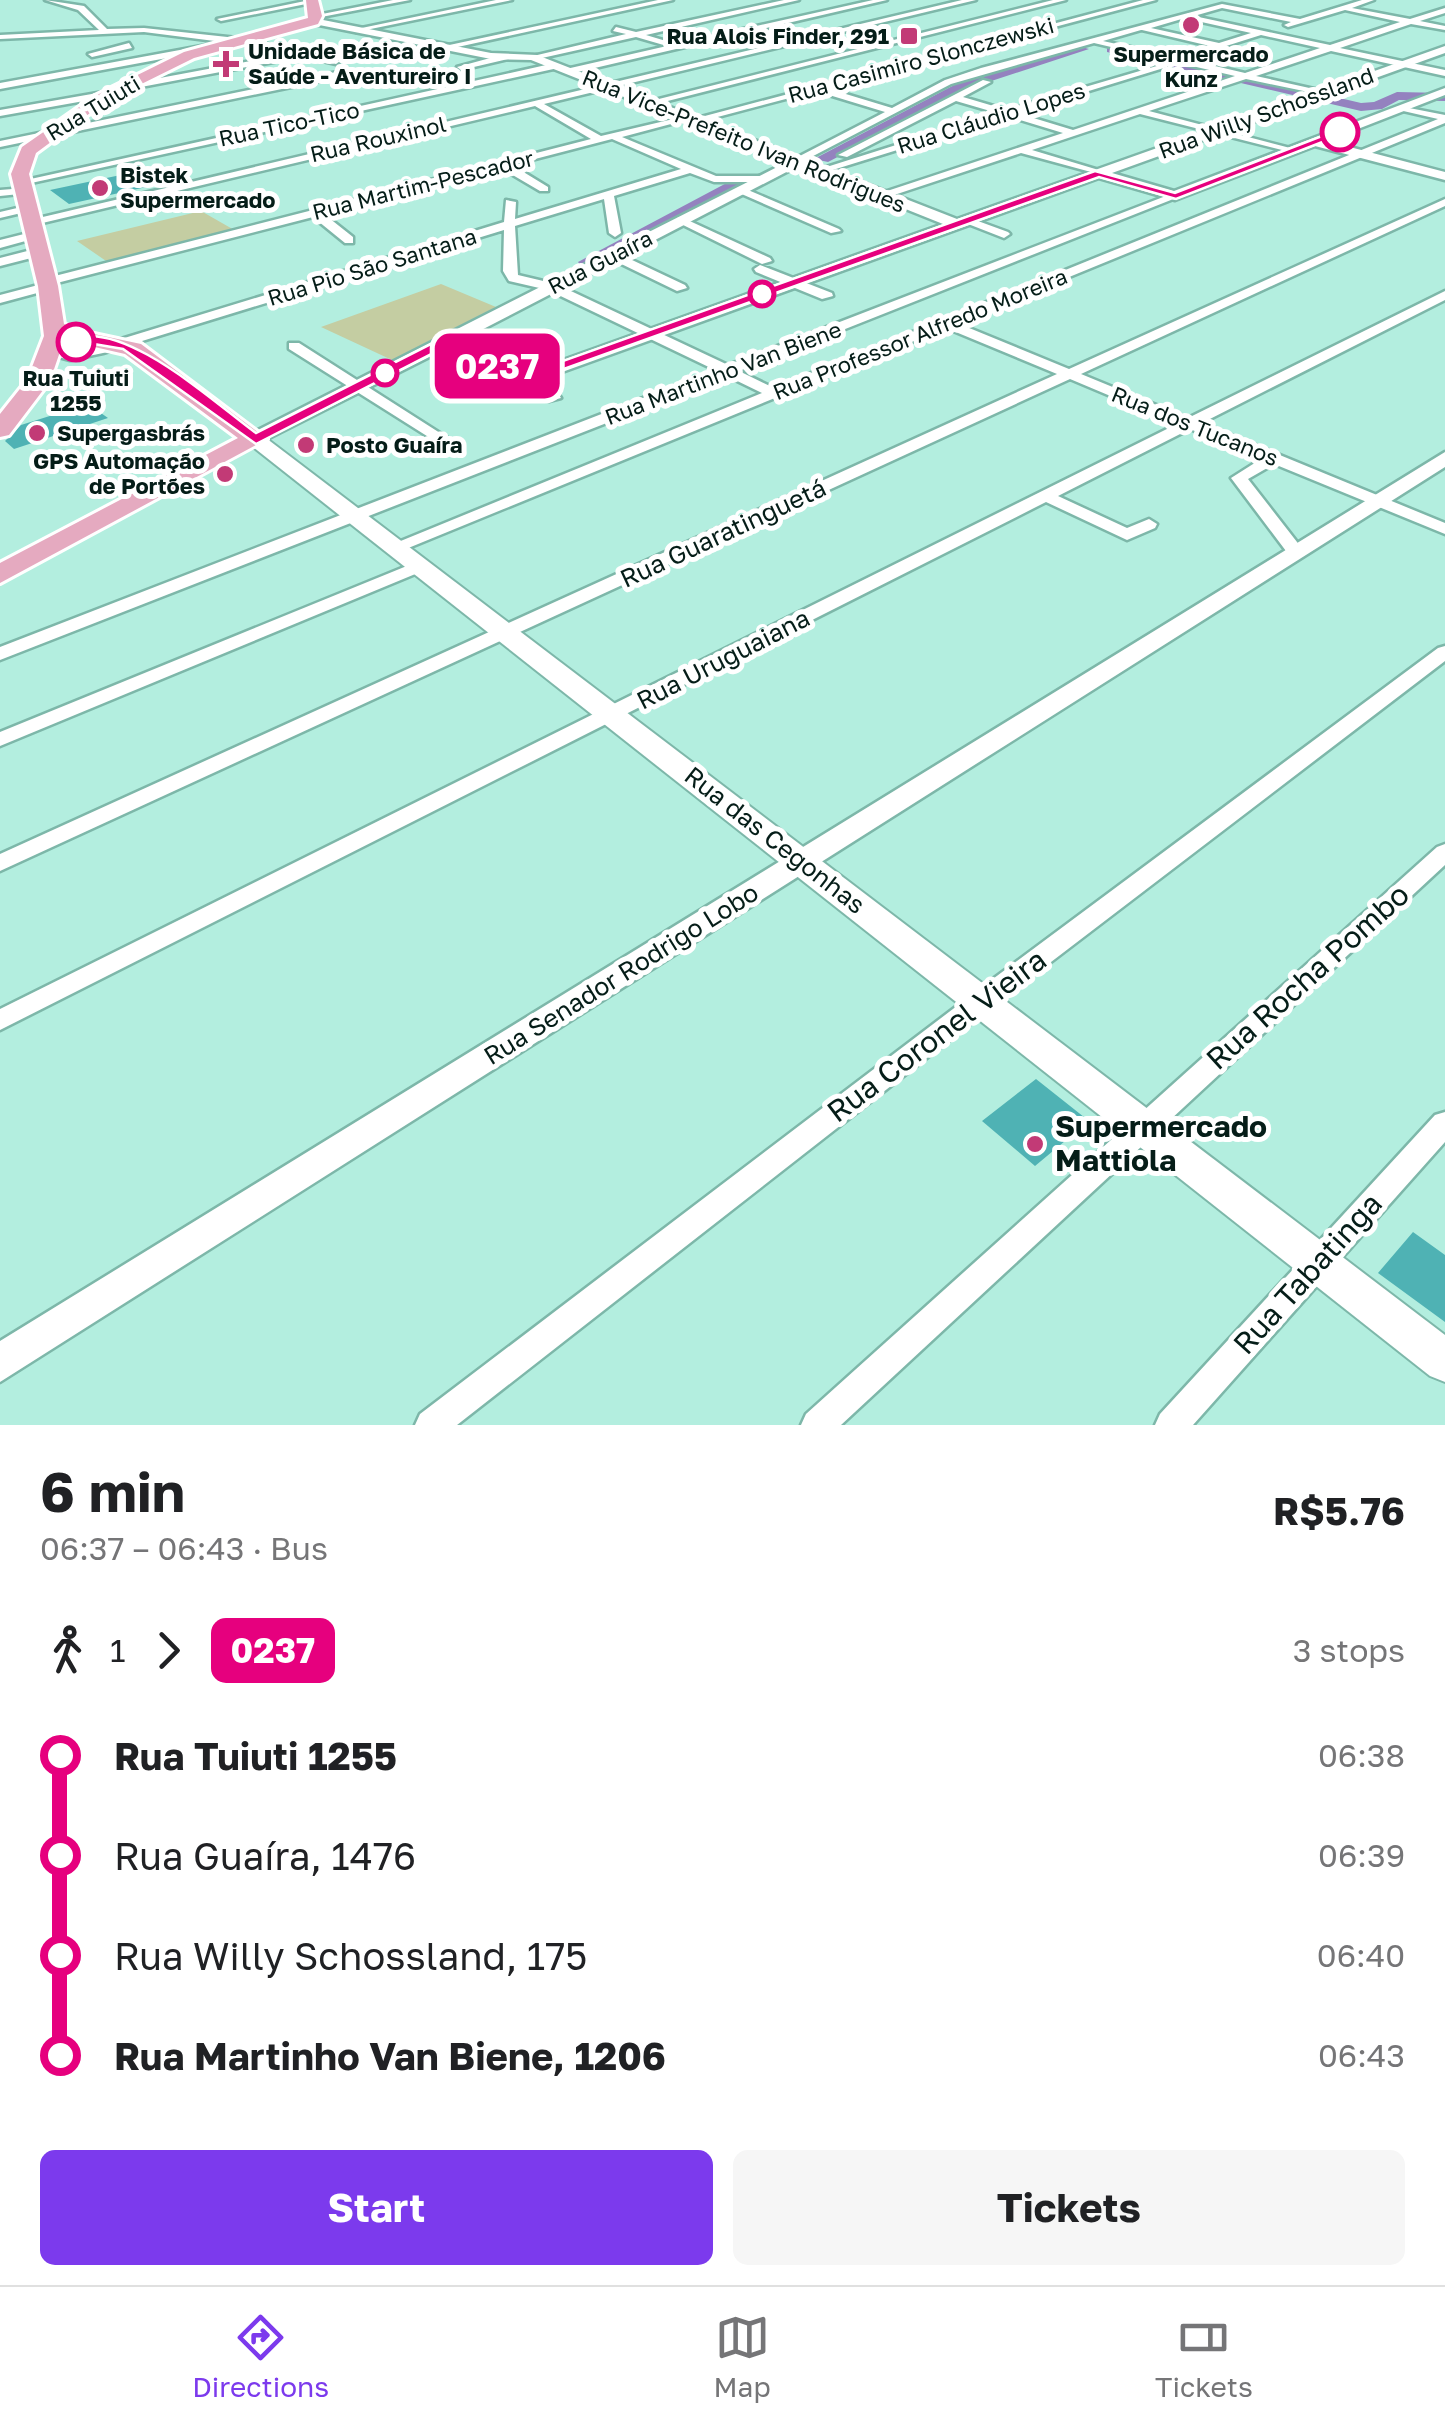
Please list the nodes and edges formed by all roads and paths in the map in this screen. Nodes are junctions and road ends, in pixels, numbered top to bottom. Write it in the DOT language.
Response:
graph roads {
  1 [pos="49,0"];
  2 [pos="404,0"];
  3 [pos="508,0"];
  4 [pos="670,0"];
  5 [pos="795,0"];
  6 [pos="883,0"];
  7 [pos="916,0"];
  8 [pos="972,0"];
  9 [pos="1062,0"];
  10 [pos="1107,0"];
  11 [pos="1370,0"];
  12 [pos="732,4"];
  13 [pos="1150,4"];
  14 [pos="1132,5"];
  15 [pos="944,7"];
  16 [pos="1342,8"];
  17 [pos="752,9"];
  18 [pos="313,10"];
  19 [pos="1445,10"];
  20 [pos="440,13"];
  21 [pos="1166,13"];
  22 [pos="1183,16"];
  23 [pos="990,18"];
  24 [pos="220,19"];
  25 [pos="794,20"];
  26 [pos="1300,21"];
  27 [pos="1410,22"];
  28 [pos="1140,28"];
  29 [pos="1445,28"];
  30 [pos="616,29"];
  31 [pos="103,30"];
  32 [pos="356,30"];
  33 [pos="1039,30"];
  34 [pos="838,32"];
  35 [pos="1261,33"];
  36 [pos="635,34"];
  37 [pos="1056,34"];
  38 [pos="0,37"];
  39 [pos="1073,38"];
  40 [pos="236,40"];
  41 [pos="885,44"];
  42 [pos="129,46"];
  43 [pos="1094,46"];
  44 [pos="1220,46"];
  45 [pos="444,47"];
  46 [pos="677,47"];
  47 [pos="207,48"];
  48 [pos="1330,48"];
  49 [pos="1445,49"];
  50 [pos="300,54"];
  51 [pos="505,56"];
  52 [pos="532,57"];
  53 [pos="934,57"];
  54 [pos="1176,59"];
  55 [pos="720,60"];
  56 [pos="336,62"];
  57 [pos="117,63"];
  58 [pos="1404,64"];
  59 [pos="60,65"];
  60 [pos="1164,65"];
  61 [pos="555,66"];
  62 [pos="984,70"];
  63 [pos="75,71"];
  64 [pos="569,72"];
  65 [pos="1445,72"];
  66 [pos="767,74"];
  67 [pos="337,75"];
  68 [pos="1239,79"];
  69 [pos="416,83"];
  70 [pos="0,86"];
  71 [pos="606,86"];
  72 [pos="816,88"];
  73 [pos="114,91"];
  74 [pos="438,91"];
  75 [pos="1437,95"];
  76 [pos="1312,96"];
  77 [pos="952,97"];
  78 [pos="534,102"];
  79 [pos="648,103"];
  80 [pos="1402,108"];
  81 [pos="892,111"];
  82 [pos="1139,112"];
  83 [pos="0,113"];
  84 [pos="1007,113"];
  85 [pos="687,119"];
  86 [pos="1445,119"];
  87 [pos="1215,131"];
  88 [pos="1073,133"];
  89 [pos="46,135"];
  90 [pos="612,136"];
  91 [pos="598,140"];
  92 [pos="1314,142"];
  93 [pos="0,144"];
  94 [pos="1020,150"];
  95 [pos="1290,151"];
  96 [pos="1362,154"];
  97 [pos="502,164"];
  98 [pos="808,167"];
  99 [pos="690,169"];
  100 [pos="1098,173"];
  101 [pos="1445,176"];
  102 [pos="762,179"];
  103 [pos="22,181"];
  104 [pos="544,189"];
  105 [pos="740,190"];
  106 [pos="0,193"];
  107 [pos="608,193"];
  108 [pos="882,196"];
  109 [pos="1176,196"];
  110 [pos="510,202"];
  111 [pos="1445,202"];
  112 [pos="314,212"];
  113 [pos="0,215"];
  114 [pos="681,220"];
  115 [pos="961,222"];
  116 [pos="510,226"];
  117 [pos="35,229"];
  118 [pos="834,231"];
  119 [pos="615,233"];
  120 [pos="1004,234"];
  121 [pos="349,240"];
  122 [pos="0,244"];
  123 [pos="613,255"];
  124 [pos="0,262"];
  125 [pos="794,282"];
  126 [pos="47,284"];
  127 [pos="552,287"];
  128 [pos="681,288"];
  129 [pos="1445,295"];
  130 [pos="827,296"];
  131 [pos="0,299"];
  132 [pos="946,323"];
  133 [pos="56,328"];
  134 [pos="651,334"];
  135 [pos="94,340"];
  136 [pos="449,340"];
  137 [pos="119,343"];
  138 [pos="294,346"];
  139 [pos="52,352"];
  140 [pos="728,371"];
  141 [pos="1070,374"];
  142 [pos="522,380"];
  143 [pos="358,386"];
  144 [pos="774,393"];
  145 [pos="554,398"];
  146 [pos="4,423"];
  147 [pos="1190,424"];
  148 [pos="256,439"];
  149 [pos="443,440"];
  150 [pos="1274,458"];
  151 [pos="1445,458"];
  152 [pos="1046,496"];
  153 [pos="1376,501"];
  154 [pos="356,516"];
  155 [pos="1148,524"];
  156 [pos="1445,529"];
  157 [pos="396,547"];
  158 [pos="1296,551"];
  159 [pos="419,566"];
  160 [pos="0,574"];
  161 [pos="506,632"];
  162 [pos="1445,652"];
  163 [pos="0,654"];
  164 [pos="614,715"];
  165 [pos="0,740"];
  166 [pos="1445,852"];
  167 [pos="802,860"];
  168 [pos="0,863"];
  169 [pos="983,1000"];
  170 [pos="0,1020"];
  171 [pos="1445,1122"];
  172 [pos="1144,1126"];
  173 [pos="1319,1262"];
  174 [pos="1445,1360"];
  175 [pos="0,1363"];
  176 [pos="431,1425"];
  177 [pos="817,1425"];
  178 [pos="1170,1425"];
  1 -- 31 [label="street"];
  2 -- 18 [label="street"];
  2 -- 20 [label="street"];
  3 -- 20 [label="street"];
  4 -- 45 [label="street"];
  5 -- 17 [label="street"];
  6 -- 25 [label="street"];
  7 -- 15 [label="street"];
  8 -- 15 [label="street, Rua Rouxinol"];
  9 -- 23 [label="street"];
  10 -- 14 [label="street"];
  11 -- 16 [label="street"];
  12 -- 17 [label="street"];
  13 -- 14 [label="street, Rua Casimiro Slonczewski"];
  14 -- 33 [label="street, Rua Casimiro Slonczewski"];
  15 -- 23 [label="street"];
  15 -- 34 [label="street, Rua Rouxinol"];
  16 -- 26 [label="street"];
  16 -- 27 [label="street"];
  17 -- 25 [label="street"];
  17 -- 36 [label="street"];
  18 -- 24 [label="street"];
  18 -- 32 [label="street, Rua Vice-Prefeito Ivan Rodrigues"];
  18 -- 40 [label="main road, Rua Tuiuti"];
  19 -- 27 [label="street"];
  20 -- 32 [label="street"];
  21 -- 22 [label="street"];
  22 -- 26 [label="street, Rua Guaíra"];
  22 -- 28 [label="street, Rua Guaíra"];
  22 -- 35 [label="street"];
  23 -- 33 [label="street"];
  23 -- 41 [label="street"];
  25 -- 34 [label="street"];
  25 -- 46 [label="street"];
  26 -- 35 [label="street"];
  27 -- 29 [label="street"];
  27 -- 48 [label="street"];
  28 -- 43 [label="street, Rua Guaíra"];
  28 -- 44 [label="street"];
  30 -- 36 [label="street"];
  31 -- 38 [label="street"];
  31 -- 40 [label="street"];
  32 -- 45 [label="street, Rua Vice-Prefeito Ivan Rodrigues"];
  33 -- 37 [label="street"];
  33 -- 53 [label="street, Rua Casimiro Slonczewski"];
  34 -- 41 [label="street"];
  34 -- 55 [label="street, Rua Rouxinol"];
  35 -- 44 [label="street"];
  35 -- 48 [label="street"];
  36 -- 46 [label="street"];
  36 -- 52 [label="street"];
  39 -- 43 [label="street"];
  40 -- 47 [label="main road, Rua Tuiuti"];
  40 -- 50 [label="street"];
  41 -- 53 [label="street"];
  41 -- 66 [label="street"];
  42 -- 57 [label="street"];
  43 -- 54 [label="street"];
  43 -- 60 [label="street"];
  43 -- 62 [label="street, Rua Guaíra"];
  43 -- 77 [label="street"];
  44 -- 54 [label="street"];
  45 -- 51 [label="street, Rua Vice-Prefeito Ivan Rodrigues"];
  46 -- 55 [label="street"];
  46 -- 64 [label="street"];
  47 -- 57 [label="street"];
  47 -- 73 [label="main road, Rua Tuiuti"];
  48 -- 58 [label="street"];
  48 -- 68 [label="street"];
  49 -- 58 [label="street, Rua Willy Schossland"];
  50 -- 56 [label="street"];
  50 -- 73 [label="street"];
  51 -- 52 [label="street, Rua Vice-Prefeito Ivan Rodrigues"];
  51 -- 69 [label="street"];
  52 -- 61 [label="street, Rua Vice-Prefeito Ivan Rodrigues"];
  53 -- 62 [label="street"];
  53 -- 72 [label="street, Rua Casimiro Slonczewski"];
  54 -- 68 [label="street"];
  55 -- 66 [label="street"];
  55 -- 71 [label="street, Rua Rouxinol"];
  57 -- 63 [label="street"];
  58 -- 65 [label="street"];
  58 -- 76 [label="street, Rua Willy Schossland"];
  59 -- 63 [label="street"];
  60 -- 68 [label="street"];
  60 -- 84 [label="street, Rua Cláudio Lopes"];
  61 -- 64 [label="street, Rua Vice-Prefeito Ivan Rodrigues"];
  61 -- 74 [label="street, Rua Tico-Tico"];
  62 -- 81 [label="street, Rua Guaíra"];
  63 -- 70 [label="street"];
  64 -- 71 [label="street, Rua Vice-Prefeito Ivan Rodrigues"];
  66 -- 72 [label="street"];
  66 -- 79 [label="street"];
  67 -- 89 [label="street"];
  68 -- 76 [label="street"];
  68 -- 76 [label="street"];
  68 -- 82 [label="street"];
  69 -- 74 [label="street"];
  69 -- 103 [label="street"];
  71 -- 78 [label="street, Rua Rouxinol"];
  71 -- 79 [label="street, Rua Vice-Prefeito Ivan Rodrigues"];
  72 -- 81 [label="street"];
  72 -- 85 [label="street, Rua Casimiro Slonczewski"];
  73 -- 83 [label="street"];
  73 -- 89 [label="main road, Rua Tuiuti"];
  74 -- 103 [label="street, Rua Tico-Tico"];
  75 -- 80 [label="street, Rua Martinho Van Biene"];
  76 -- 87 [label="street, Rua Willy Schossland"];
  77 -- 84 [label="street"];
  77 -- 98 [label="street"];
  78 -- 91 [label="street"];
  78 -- 117 [label="street, Rua Rouxinol"];
  79 -- 85 [label="street, Rua Vice-Prefeito Ivan Rodrigues"];
  80 -- 86 [label="street"];
  80 -- 92 [label="street, Rua Martinho Van Biene"];
  81 -- 98 [label="street, Rua Guaíra"];
  82 -- 87 [label="street"];
  82 -- 88 [label="street"];
  84 -- 88 [label="street"];
  84 -- 98 [label="street, Rua Cláudio Lopes"];
  85 -- 90 [label="street, Rua Martim-Pescador"];
  85 -- 98 [label="street, Rua Vice-Prefeito Ivan Rodrigues"];
  86 -- 96 [label="street, Rua Professor Alfredo Moreira"];
  87 -- 95 [label="street"];
  87 -- 100 [label="street, Rua Willy Schossland"];
  88 -- 94 [label="street"];
  89 -- 93 [label="street"];
  89 -- 103 [label="main road, Rua Tuiuti"];
  90 -- 91 [label="street, Rua Martim-Pescador"];
  90 -- 99 [label="street"];
  91 -- 97 [label="street, Rua Martim-Pescador"];
  92 -- 95 [label="street, Rua Martinho Van Biene"];
  92 -- 96 [label="street"];
  94 -- 100 [label="street"];
  94 -- 108 [label="street"];
  95 -- 109 [label="street, Rua Martinho Van Biene"];
  96 -- 101 [label="street"];
  96 -- 132 [label="street, Rua Professor Alfredo Moreira"];
  97 -- 104 [label="street"];
  97 -- 112 [label="street, Rua Martim-Pescador"];
  98 -- 102 [label="street, Rua Guaíra"];
  98 -- 108 [label="street, Rua Vice-Prefeito Ivan Rodrigues"];
  99 -- 102 [label="street"];
  99 -- 107 [label="street, Rua Pio São Santana"];
  100 -- 109 [label="street"];
  100 -- 115 [label="street, Rua Willy Schossland"];
  102 -- 105 [label="street, Rua Guaíra"];
  103 -- 106 [label="street"];
  103 -- 117 [label="main road"];
  105 -- 114 [label="street, Rua Guaíra"];
  105 -- 118 [label="street"];
  107 -- 116 [label="street, Rua Pio São Santana"];
  107 -- 119 [label="street"];
  108 -- 115 [label="street, Rua Vice-Prefeito Ivan Rodrigues"];
  109 -- 140 [label="street, Rua Martinho Van Biene"];
  110 -- 116 [label="street"];
  111 -- 141 [label="street, Rua Guaratinguetá"];
  112 -- 121 [label="street"];
  112 -- 126 [label="street, Rua Martim-Pescador"];
  113 -- 117 [label="street"];
  114 -- 123 [label="street, Rua Guaíra"];
  114 -- 125 [label="street"];
  115 -- 120 [label="street"];
  115 -- 125 [label="street, Rua Willy Schossland"];
  116 -- 127 [label="street"];
  116 -- 137 [label="street, Rua Pio São Santana"];
  117 -- 122 [label="street"];
  117 -- 124 [label="street"];
  117 -- 126 [label="main road"];
  123 -- 127 [label="street, Rua Guaíra"];
  123 -- 128 [label="street"];
  125 -- 130 [label="street"];
  125 -- 134 [label="street, Rua Willy Schossland"];
  126 -- 131 [label="street, Rua Martim-Pescador"];
  126 -- 133 [label="main road"];
  127 -- 134 [label="street"];
  127 -- 136 [label="street, Rua Guaíra"];
  129 -- 147 [label="street, Rua Uruguaiana"];
  132 -- 141 [label="street, Rua dos Tucanos"];
  132 -- 144 [label="street, Rua Professor Alfredo Moreira"];
  133 -- 135 [label="main road"];
  133 -- 139 [label="main road"];
  134 -- 140 [label="street"];
  134 -- 142 [label="street, Rua Willy Schossland"];
  135 -- 137 [label="main road, Rua das Cegonhas"];
  135 -- 139 [label="main road"];
  136 -- 142 [label="street"];
  136 -- 143 [label="street, Rua Guaíra"];
  137 -- 139 [label="street, Rua Pio São Santana"];
  137 -- 148 [label="main road, Rua das Cegonhas"];
  138 -- 143 [label="street"];
  139 -- 146 [label="main road"];
  140 -- 144 [label="street"];
  140 -- 154 [label="street, Rua Martinho Van Biene"];
  141 -- 147 [label="street, Rua dos Tucanos"];
  141 -- 161 [label="street, Rua Guaratinguetá"];
  142 -- 145 [label="street"];
  143 -- 148 [label="street, Rua Guaíra"];
  143 -- 149 [label="street"];
  144 -- 157 [label="street, Rua Professor Alfredo Moreira"];
  147 -- 150 [label="street, Rua dos Tucanos"];
  147 -- 152 [label="street, Rua Uruguaiana"];
  148 -- 154 [label="main road, Rua das Cegonhas"];
  148 -- 160 [label="main road, Rua Guaíra"];
  150 -- 153 [label="street, Rua dos Tucanos"];
  150 -- 158 [label="street"];
  151 -- 153 [label="street, Rua Senador Rodrigo Lobo"];
  152 -- 155 [label="street"];
  152 -- 164 [label="street, Rua Uruguaiana"];
  153 -- 156 [label="street, Rua dos Tucanos"];
  153 -- 158 [label="street, Rua Senador Rodrigo Lobo"];
  154 -- 157 [label="main road, Rua das Cegonhas"];
  154 -- 163 [label="street, Rua Martinho Van Biene"];
  157 -- 159 [label="main road, Rua das Cegonhas"];
  158 -- 167 [label="street, Rua Senador Rodrigo Lobo"];
  159 -- 161 [label="main road, Rua das Cegonhas"];
  159 -- 165 [label="street"];
  161 -- 164 [label="main road, Rua das Cegonhas"];
  161 -- 168 [label="street, Rua Guaratinguetá"];
  162 -- 169 [label="street, Rua Coronel Vieira"];
  164 -- 167 [label="main road, Rua das Cegonhas"];
  164 -- 170 [label="street, Rua Uruguaiana"];
  166 -- 172 [label="street, Rua Rocha Pombo"];
  167 -- 169 [label="main road, Rua das Cegonhas"];
  167 -- 175 [label="street, Rua Senador Rodrigo Lobo"];
  169 -- 172 [label="main road, Rua das Cegonhas"];
  169 -- 176 [label="street, Rua Coronel Vieira"];
  171 -- 173 [label="street, Rua Tabatinga"];
  172 -- 173 [label="main road, Rua das Cegonhas"];
  172 -- 177 [label="street, Rua Rocha Pombo"];
  173 -- 174 [label="main road, Rua das Cegonhas"];
  173 -- 178 [label="street, Rua Tabatinga"];
}
